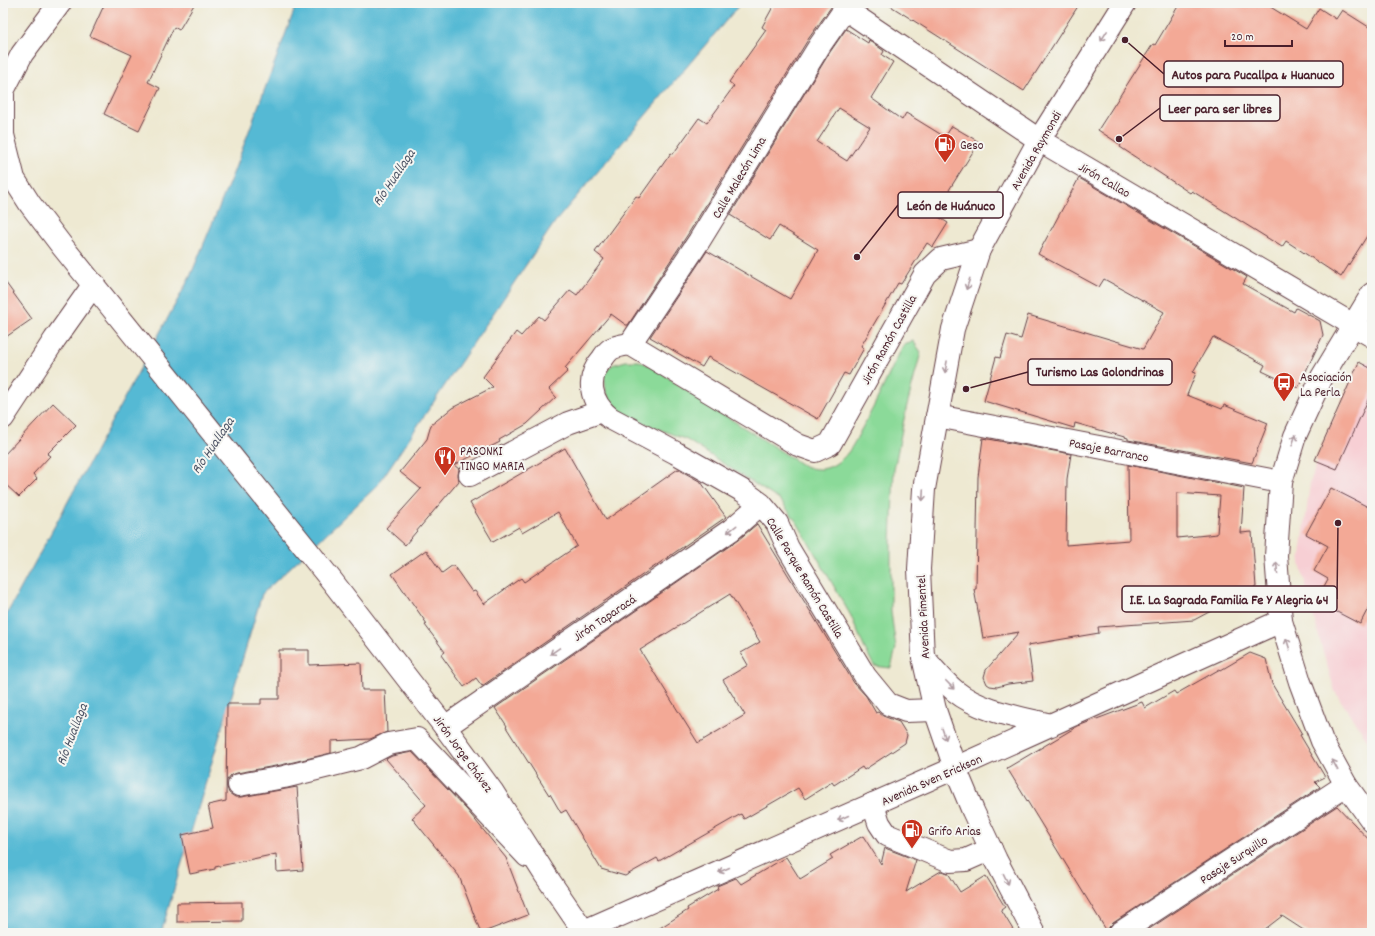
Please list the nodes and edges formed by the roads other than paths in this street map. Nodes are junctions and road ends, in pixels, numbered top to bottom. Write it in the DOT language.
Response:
graph roads {
  1 [pos="60,3"];
  2 [pos="1125,3"];
  3 [pos="845,9"];
  4 [pos="1039,140"];
  5 [pos="979,250"];
  6 [pos="94,284"];
  7 [pos="1372,294"];
  8 [pos="1354,325"];
  9 [pos="953,329"];
  10 [pos="1372,336"];
  11 [pos="630,344"];
  12 [pos="602,411"];
  13 [pos="937,416"];
  14 [pos="3,418"];
  15 [pos="470,475"];
  16 [pos="1281,482"];
  17 [pos="761,504"];
  18 [pos="1281,621"];
  19 [pos="923,657"];
  20 [pos="935,710"];
  21 [pos="1051,725"];
  22 [pos="445,727"];
  23 [pos="955,768"];
  24 [pos="239,785"];
  25 [pos="1346,785"];
  26 [pos="873,804"];
  27 [pos="1372,821"];
  28 [pos="991,849"];
  29 [pos="546,876"];
  30 [pos="583,932"];
  31 [pos="1034,933"];
  32 [pos="1120,933"];
  1 -- 6 [label="main road, Jirón Jorge Chávez"];
  2 -- 4 [label="main road, Avenida Raymondi, one-way"];
  3 -- 4 [label="main road, Jirón Callao"];
  3 -- 11 [label="main road, Calle Malecón Lima"];
  4 -- 5 [label="main road, Avenida Raymondi"];
  4 -- 8 [label="main road, Jirón Callao"];
  5 -- 9 [label="main road, Avenida Raymondi, one-way"];
  5 -- 11 [label="main road, Jirón Ramón Castilla"];
  6 -- 14 [label="main road"];
  6 -- 22 [label="main road, Jirón Jorge Chávez"];
  7 -- 8 [label="main road"];
  8 -- 10 [label="main road, Jirón Callao"];
  16 -- 8 [label="main road, one-way"];
  9 -- 13 [label="main road, Avenida Pimentel, one-way"];
  11 -- 12 [label="main road"];
  12 -- 15 [label="main road"];
  12 -- 17 [label="main road, Calle Parque Ramón Castilla"];
  13 -- 16 [label="main road, Pasaje Barranco"];
  13 -- 19 [label="main road, Avenida Pimentel, one-way"];
  18 -- 16 [label="main road, one-way"];
  17 -- 20 [label="main road, Calle Parque Ramón Castilla"];
  17 -- 22 [label="main road, Jirón Taparacá, one-way"];
  18 -- 21 [label="main road, Avenida Sven Erickson"];
  25 -- 18 [label="main road, one-way"];
  19 -- 20 [label="main road, Avenida Pimentel"];
  19 -- 21 [label="main road, one-way"];
  20 -- 23 [label="main road, Avenida Pimentel, one-way"];
  21 -- 23 [label="main road, Avenida Sven Erickson"];
  22 -- 29 [label="main road, Jirón Jorge Chávez"];
  23 -- 26 [label="main road, Avenida Sven Erickson"];
  23 -- 28 [label="main road, Avenida Pimentel"];
  24 -- 29 [label="main road"];
  25 -- 27 [label="main road"];
  25 -- 32 [label="main road, Pasaje Surquillo"];
  26 -- 28 [label="main road"];
  26 -- 30 [label="main road, Avenida Sven Erickson, one-way"];
  28 -- 31 [label="main road, Avenida Pimentel, one-way"];
  29 -- 30 [label="main road, Jirón Jorge Chávez"];
}
